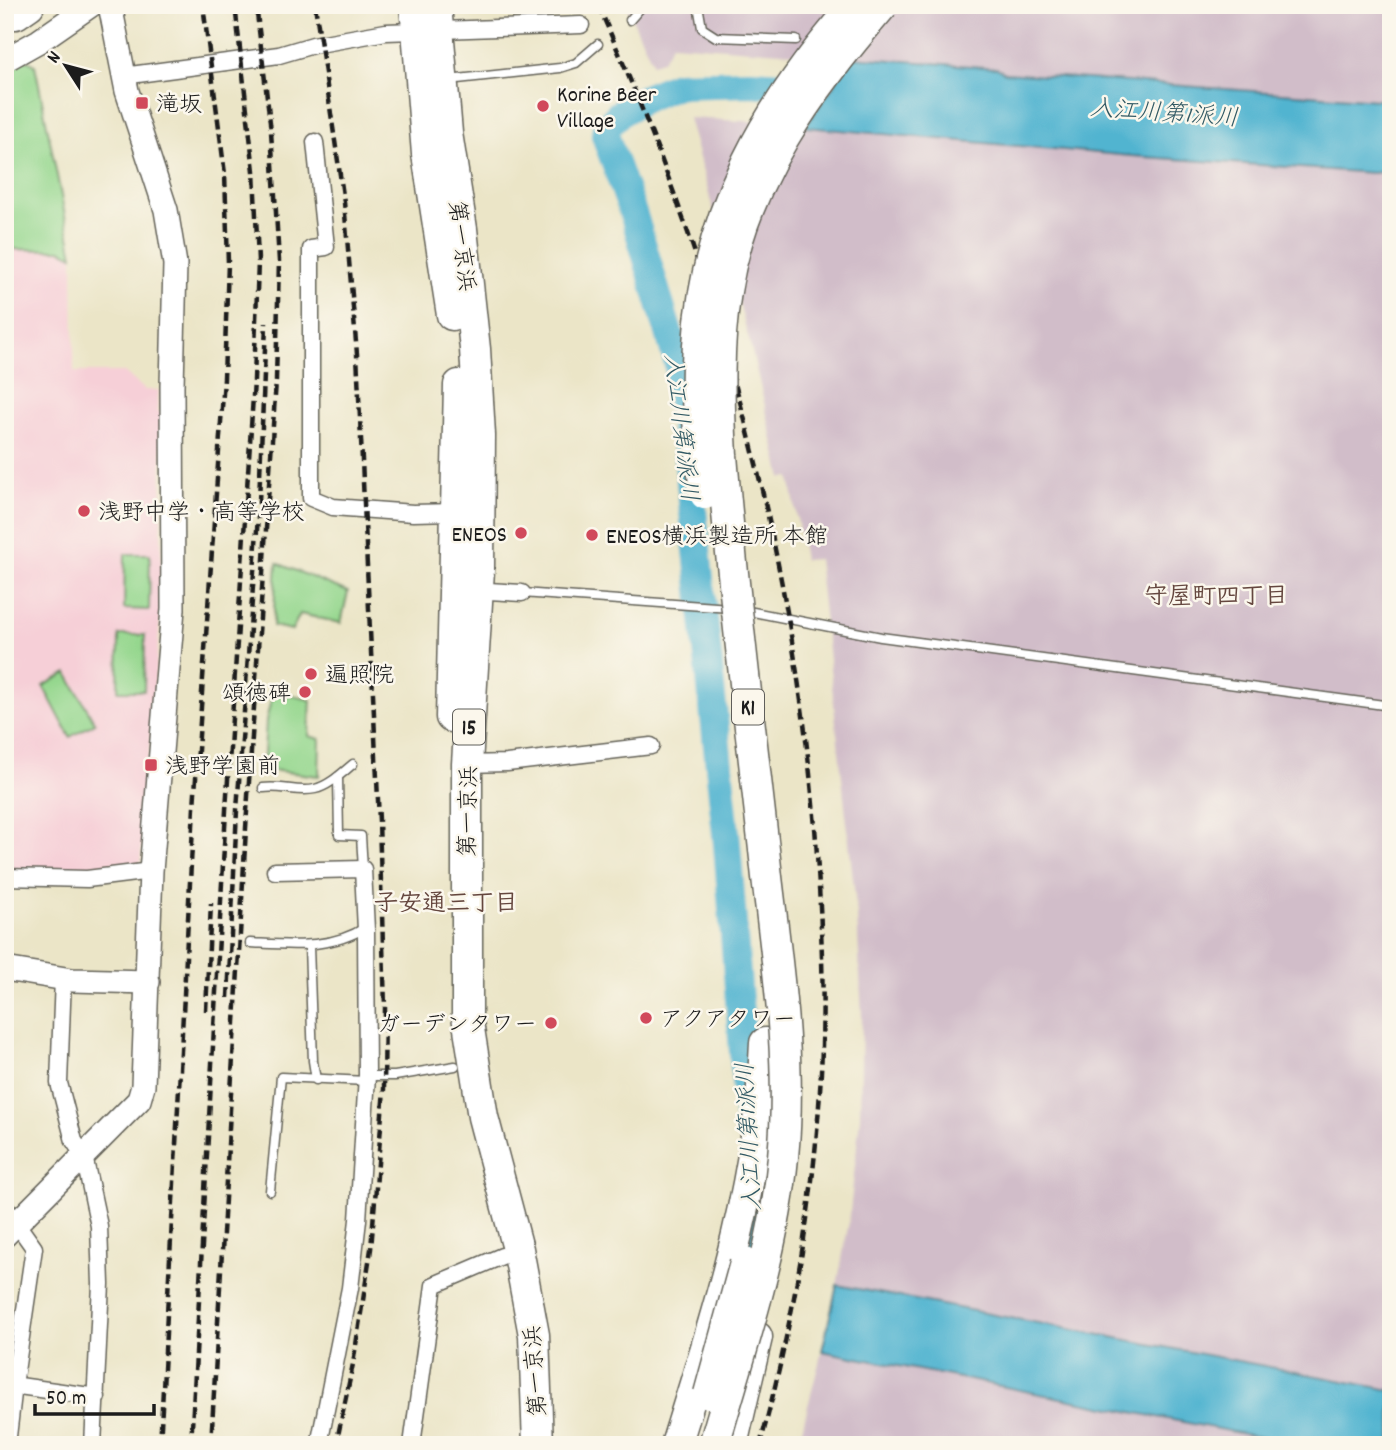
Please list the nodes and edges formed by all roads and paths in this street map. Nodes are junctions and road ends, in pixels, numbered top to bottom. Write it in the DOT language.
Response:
graph roads {
  1 [pos="90,5"];
  2 [pos="110,5"];
  3 [pos="643,5"];
  4 [pos="698,5"];
  5 [pos="856,5"];
  6 [pos="883,5"];
  7 [pos="427,18"];
  8 [pos="630,20"];
  9 [pos="581,25"];
  10 [pos="796,40"];
  11 [pos="598,44"];
  12 [pos="5,60"];
  13 [pos="123,76"];
  14 [pos="443,81"];
  15 [pos="315,142"];
  16 [pos="455,512"];
  17 [pos="466,590"];
  18 [pos="522,593"];
  19 [pos="1391,706"];
  20 [pos="651,746"];
  21 [pos="353,764"];
  22 [pos="467,764"];
  23 [pos="338,777"];
  24 [pos="263,789"];
  25 [pos="363,869"];
  26 [pos="151,871"];
  27 [pos="275,871"];
  28 [pos="5,877"];
  29 [pos="366,927"];
  30 [pos="250,943"];
  31 [pos="309,946"];
  32 [pos="5,969"];
  33 [pos="63,978"];
  34 [pos="148,982"];
  35 [pos="765,1043"];
  36 [pos="455,1066"];
  37 [pos="367,1079"];
  38 [pos="316,1080"];
  39 [pos="84,1156"];
  40 [pos="270,1191"];
  41 [pos="9,1222"];
  42 [pos="770,1247"];
  43 [pos="502,1256"];
  44 [pos="10,1384"];
  45 [pos="97,1397"];
  46 [pos="7,1445"];
  47 [pos="93,1445"];
  48 [pos="319,1445"];
  49 [pos="412,1445"];
  50 [pos="518,1445"];
  51 [pos="538,1445"];
  52 [pos="676,1445"];
  53 [pos="694,1445"];
  54 [pos="714,1445"];
  55 [pos="732,1445"];
  1 -- 12 [label="street"];
  2 -- 13 [label="street"];
  3 -- 8 [label="lane"];
  4 -- 10 [label="lane"];
  5 -- 35 [label="highway, K1, bridge"];
  6 -- 42 [label="highway, K1, bridge"];
  7 -- 9 [label="street"];
  7 -- 13 [label="street"];
  7 -- 14 [label="highway, 第一京浜 / 15"];
  7 -- 16 [label="highway, 第一京浜 / 15"];
  11 -- 14 [label="lane"];
  13 -- 26 [label="street"];
  14 -- 17 [label="highway, 第一京浜 / 15"];
  15 -- 16 [label="street"];
  16 -- 17 [label="highway, 第一京浜 / 15"];
  17 -- 18 [label="street"];
  17 -- 22 [label="highway, 第一京浜 / 15"];
  17 -- 36 [label="highway, 第一京浜 / 15"];
  18 -- 19 [label="lane"];
  20 -- 22 [label="street"];
  21 -- 23 [label="lane"];
  22 -- 51 [label="highway, 第一京浜 / 15"];
  23 -- 24 [label="lane"];
  23 -- 25 [label="lane"];
  25 -- 27 [label="street"];
  25 -- 29 [label="street"];
  26 -- 28 [label="street"];
  26 -- 34 [label="street"];
  29 -- 31 [label="lane"];
  29 -- 37 [label="street"];
  30 -- 31 [label="lane"];
  31 -- 38 [label="lane"];
  32 -- 33 [label="street"];
  33 -- 34 [label="street"];
  33 -- 39 [label="street"];
  34 -- 39 [label="street"];
  35 -- 52 [label="highway"];
  35 -- 53 [label="highway, K1, bridge"];
  36 -- 37 [label="lane"];
  36 -- 43 [label="highway, 第一京浜 / 15"];
  37 -- 38 [label="lane"];
  37 -- 48 [label="street"];
  38 -- 40 [label="lane"];
  39 -- 41 [label="street"];
  39 -- 45 [label="street"];
  41 -- 44 [label="street"];
  42 -- 54 [label="highway, K1, bridge"];
  42 -- 55 [label="highway, bridge"];
  43 -- 49 [label="street"];
  43 -- 50 [label="highway, 第一京浜 / 15"];
  44 -- 45 [label="street"];
  44 -- 46 [label="street"];
  45 -- 47 [label="street"];
}
